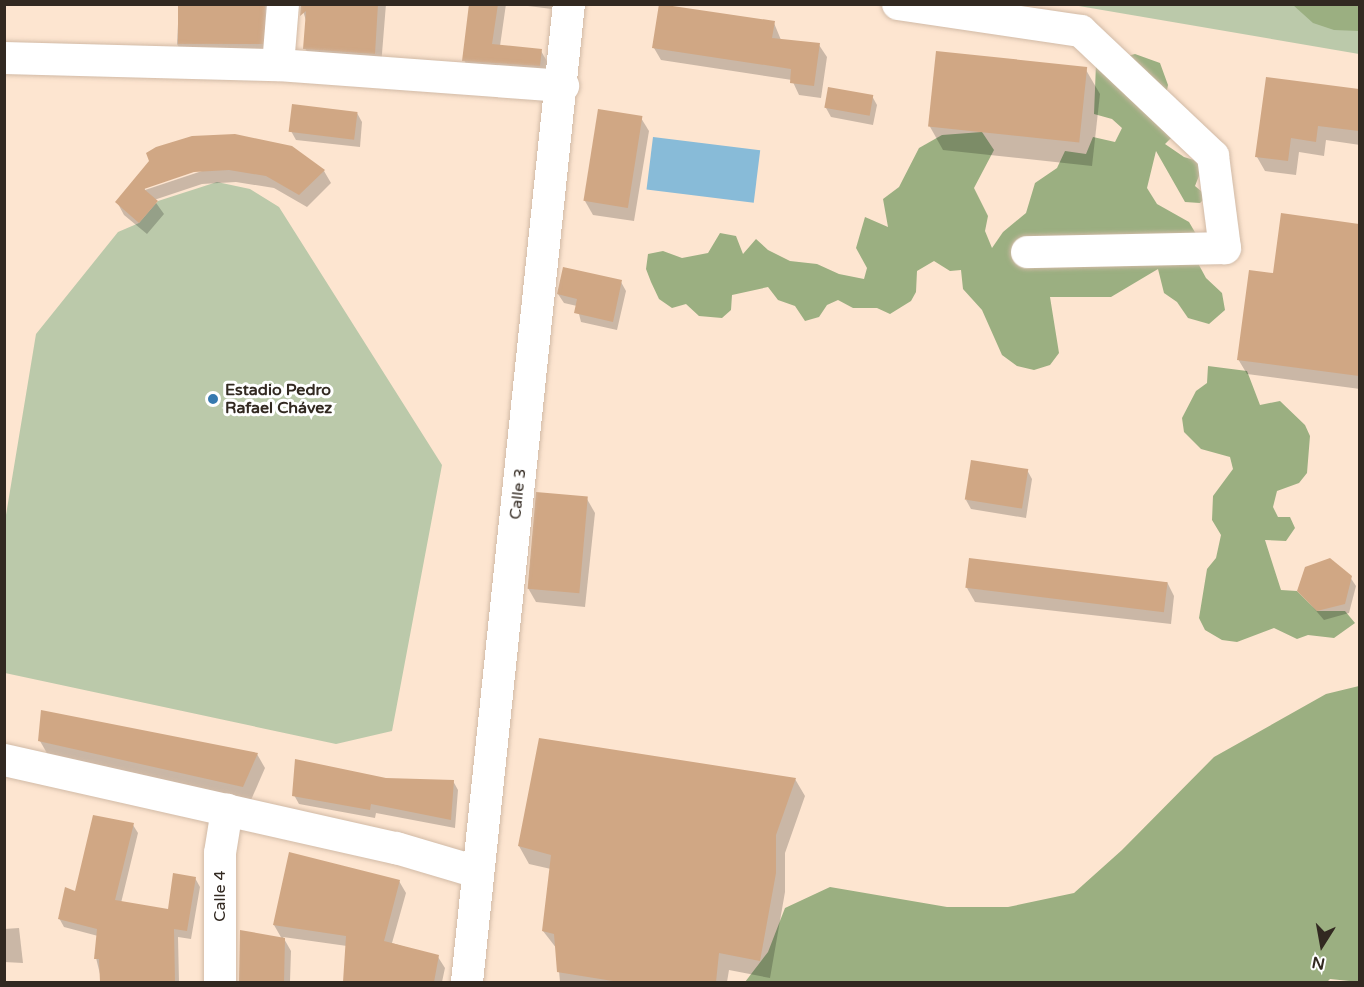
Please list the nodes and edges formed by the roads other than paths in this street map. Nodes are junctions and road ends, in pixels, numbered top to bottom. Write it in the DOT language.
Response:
graph roads {
  1 [pos="284,4"];
  2 [pos="569,4"];
  3 [pos="898,4"];
  4 [pos="4,58"];
  5 [pos="278,65"];
  6 [pos="563,86"];
  7 [pos="1027,252"];
  8 [pos="4,760"];
  9 [pos="227,810"];
  10 [pos="477,872"];
  11 [pos="220,982"];
  12 [pos="467,982"];
  1 -- 5 [label="street"];
  2 -- 6 [label="street, Calle 3"];
  3 -- 7 [label="street"];
  4 -- 5 [label="street"];
  5 -- 6 [label="street"];
  6 -- 10 [label="street, Calle 3"];
  8 -- 9 [label="street"];
  9 -- 10 [label="street"];
  9 -- 11 [label="street, Calle 4"];
  10 -- 12 [label="street, Calle 3"];
}
